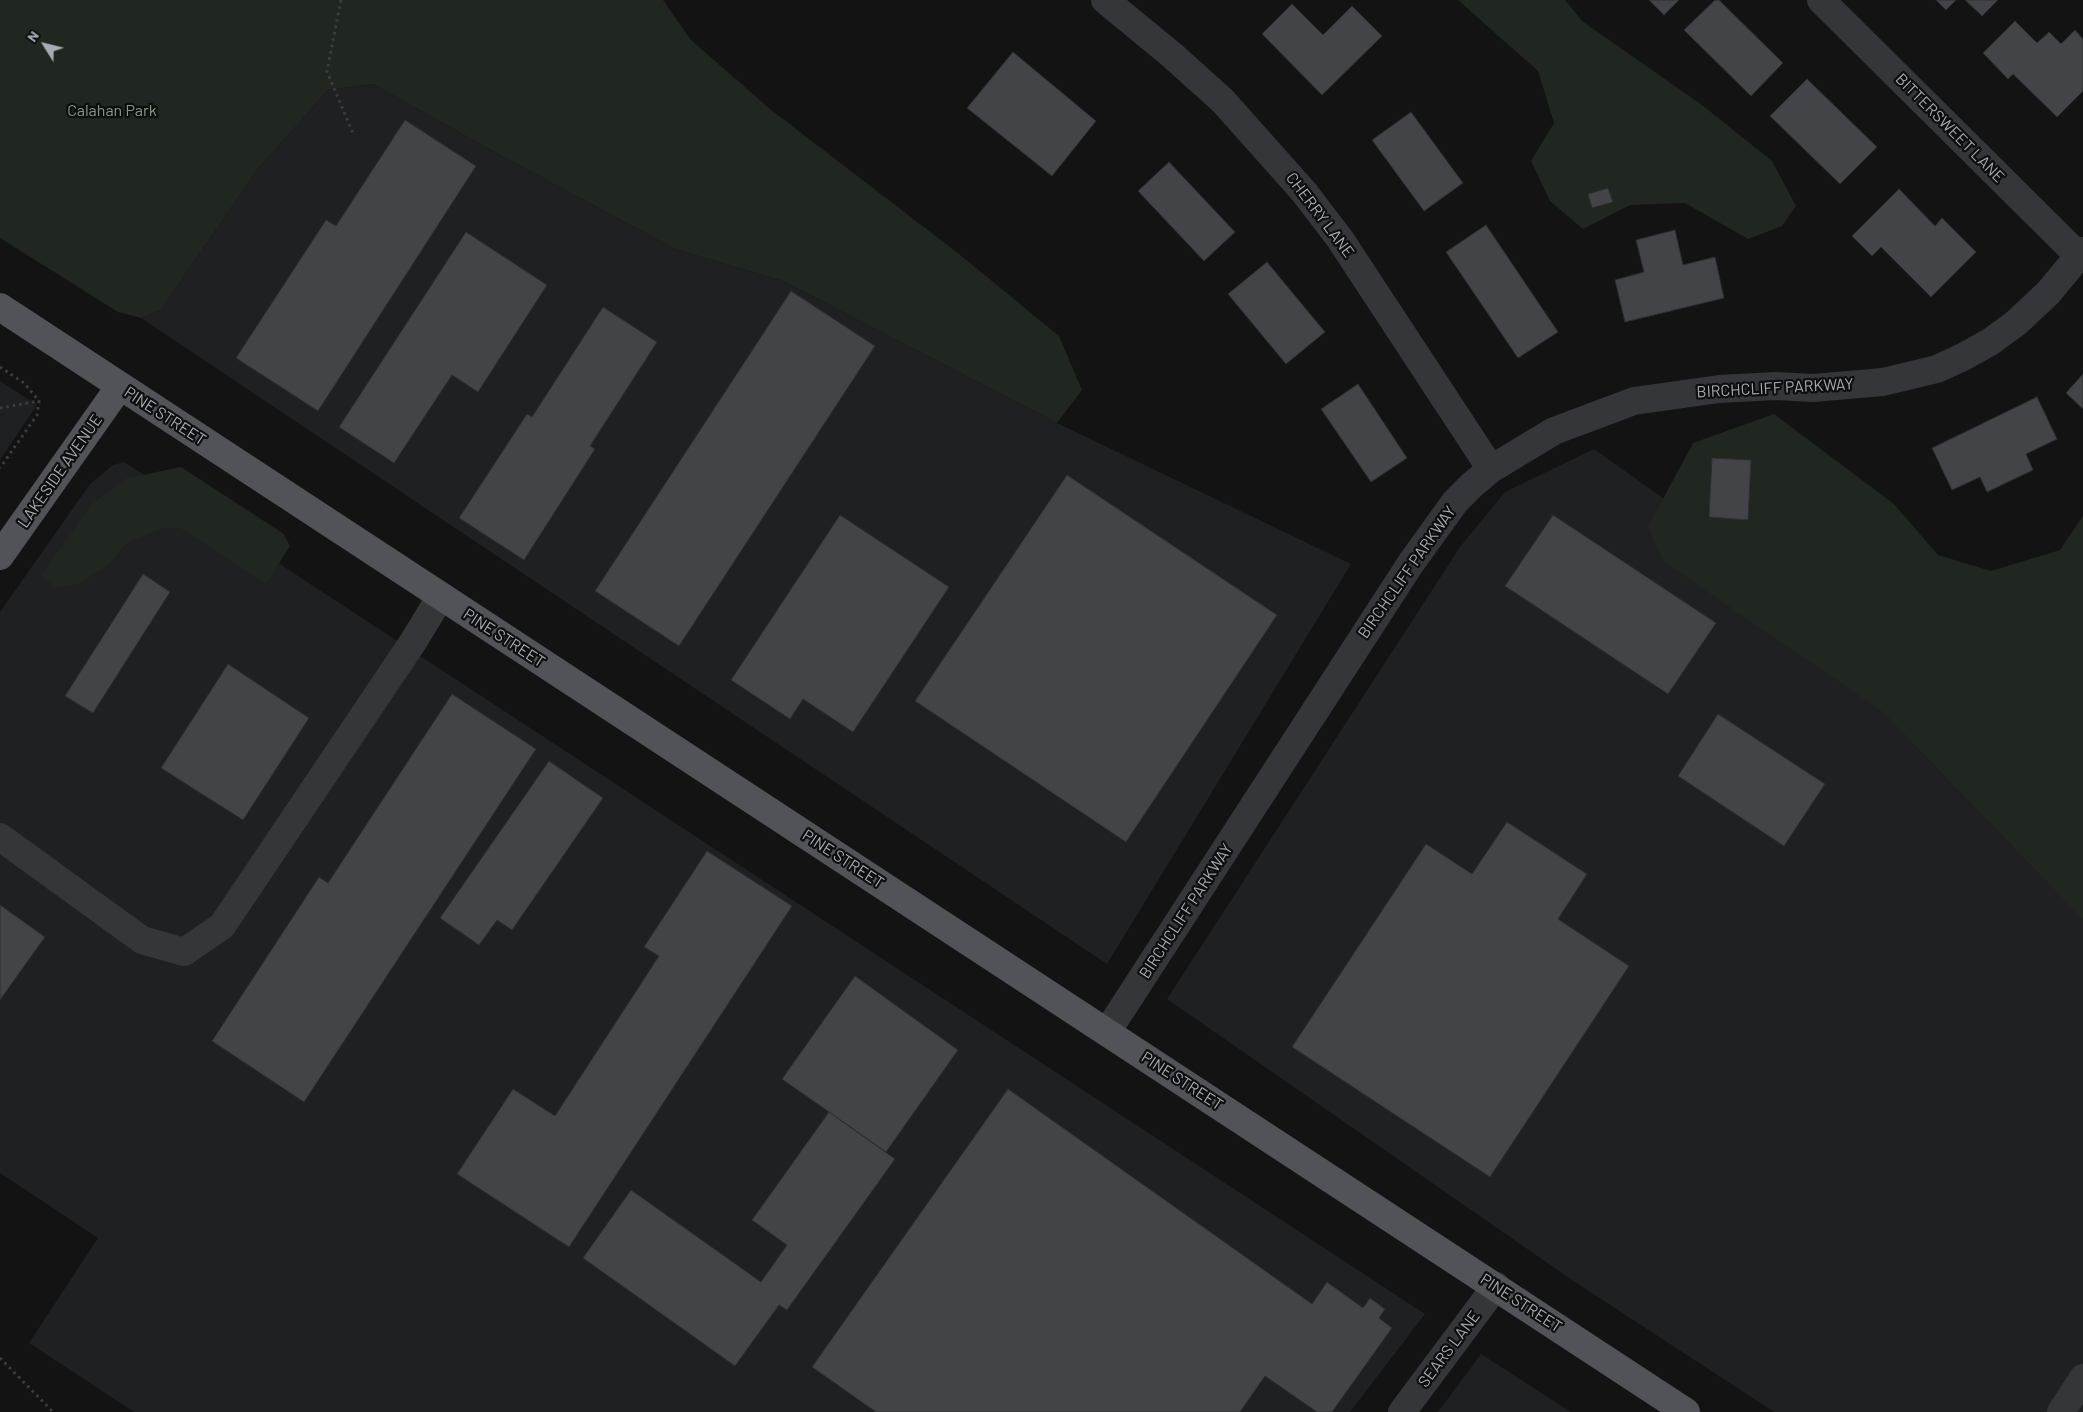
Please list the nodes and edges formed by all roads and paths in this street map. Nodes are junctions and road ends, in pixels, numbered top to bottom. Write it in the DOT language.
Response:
graph roads {
  1 [pos="342,0"];
  2 [pos="1105,0"];
  3 [pos="1822,0"];
  4 [pos="354,136"];
  5 [pos="2081,254"];
  6 [pos="0,307"];
  7 [pos="0,367"];
  8 [pos="120,386"];
  9 [pos="39,401"];
  10 [pos="0,408"];
  11 [pos="0,468"];
  12 [pos="1491,468"];
  13 [pos="0,556"];
  14 [pos="441,596"];
  15 [pos="0,837"];
  16 [pos="1107,1032"];
  17 [pos="1496,1286"];
  18 [pos="0,1358"];
  19 [pos="2083,1378"];
  20 [pos="53,1412"];
  21 [pos="1402,1412"];
  22 [pos="1686,1412"];
  23 [pos="2060,1412"];
  1 -- 4 [label="path"];
  2 -- 12 [label="street, CHERRY LANE"];
  3 -- 5 [label="street, BITTERSWEET LANE"];
  5 -- 12 [label="street, BIRCHCLIFF PARKWAY"];
  6 -- 8 [label="main road, PINE STREET"];
  7 -- 9 [label="path"];
  8 -- 13 [label="main road, LAKESIDE AVENUE"];
  8 -- 14 [label="main road, PINE STREET"];
  9 -- 10 [label="path"];
  9 -- 11 [label="path"];
  12 -- 16 [label="street, BIRCHCLIFF PARKWAY"];
  14 -- 15 [label="street"];
  14 -- 16 [label="main road, PINE STREET"];
  16 -- 17 [label="main road, PINE STREET"];
  17 -- 21 [label="street, SEARS LANE"];
  17 -- 22 [label="main road, PINE STREET"];
  18 -- 20 [label="path"];
  19 -- 23 [label="street"];
}
